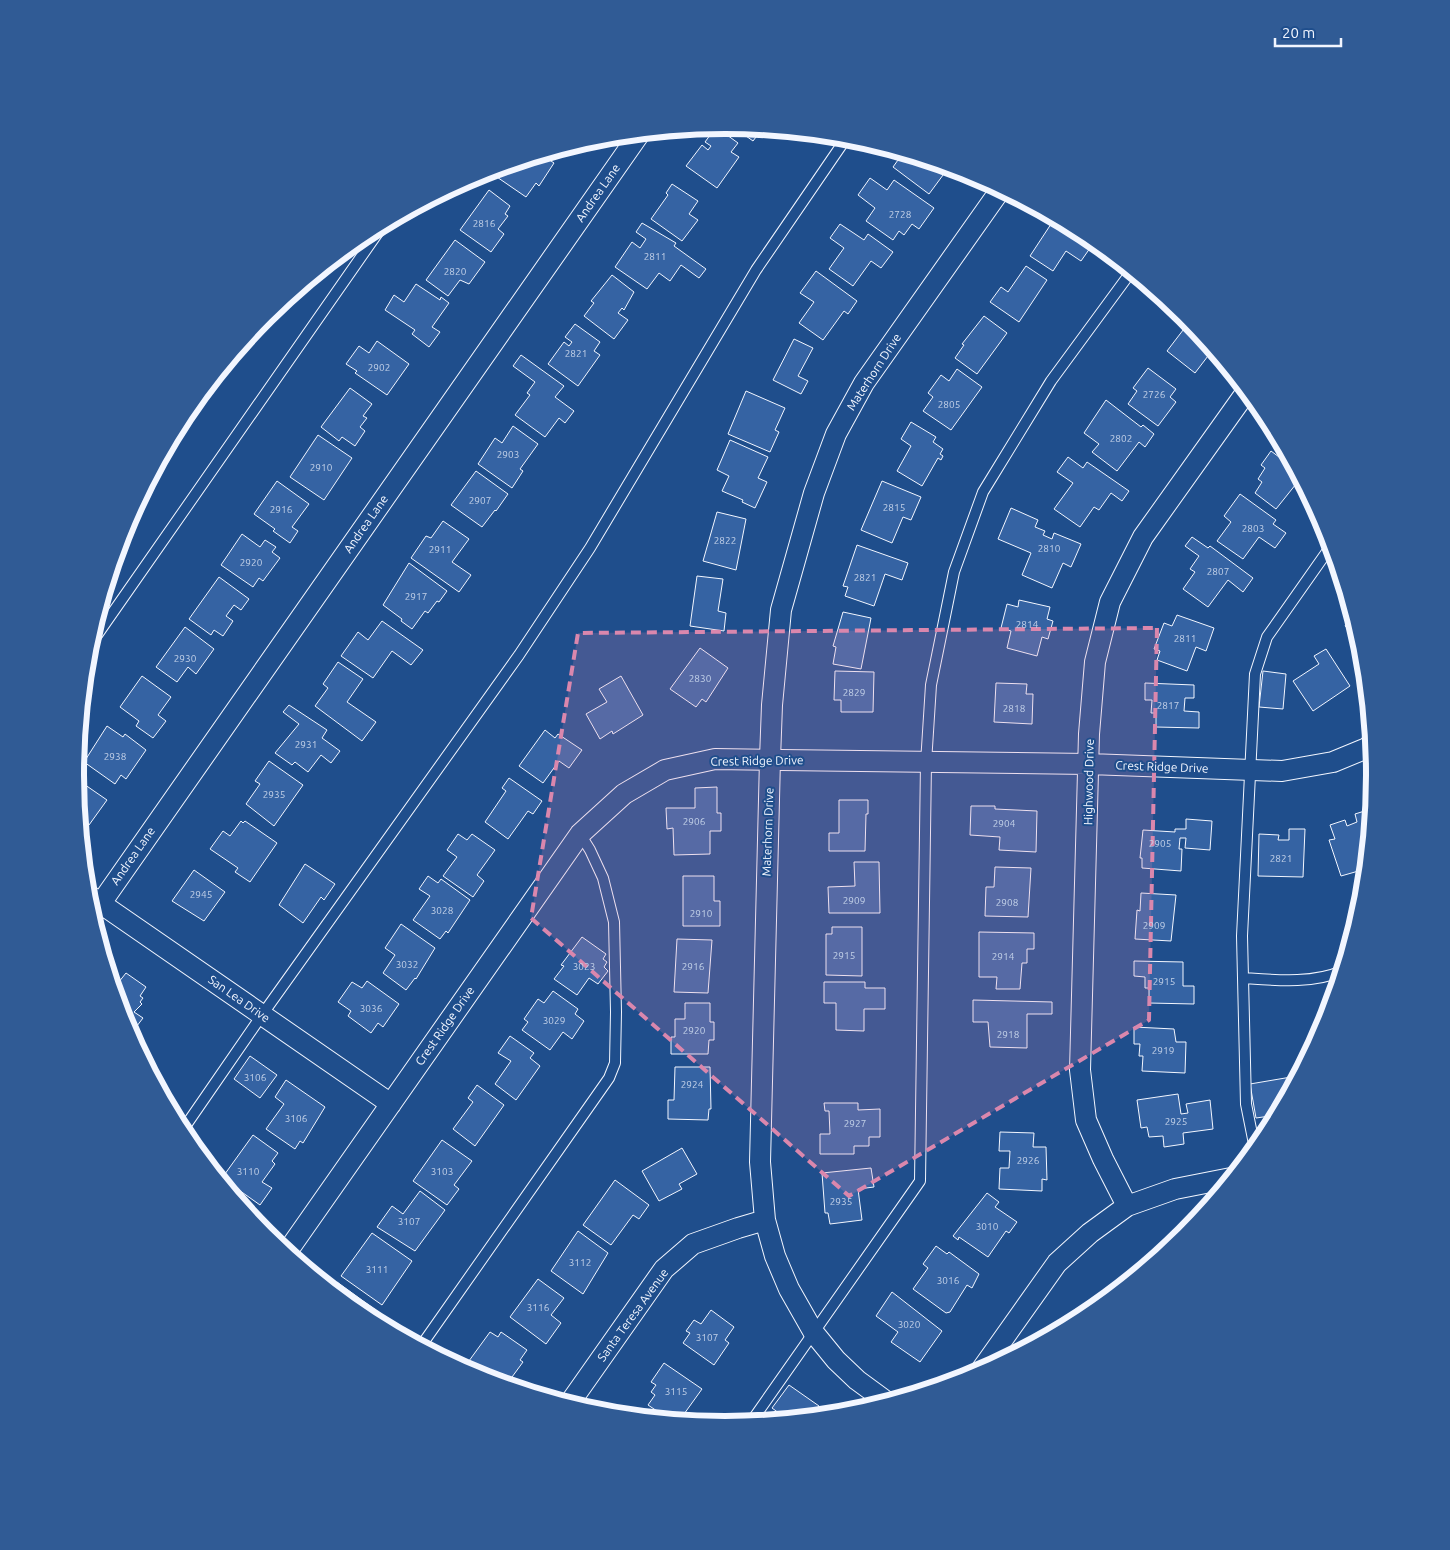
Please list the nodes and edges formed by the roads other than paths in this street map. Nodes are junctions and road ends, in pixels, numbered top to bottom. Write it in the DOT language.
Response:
graph roads {
  1 [pos="635,140"];
  2 [pos="842,145"];
  3 [pos="997,195"];
  4 [pos="373,239"];
  5 [pos="1128,276"];
  6 [pos="1243,397"];
  7 [pos="1326,554"];
  8 [pos="101,629"];
  9 [pos="1365,749"];
  10 [pos="770,759"];
  11 [pos="926,763"];
  12 [pos="1089,764"];
  13 [pos="1250,771"];
  14 [pos="580,834"];
  15 [pos="96,900"];
  16 [pos="98,907"];
  17 [pos="1334,973"];
  18 [pos="1243,978"];
  19 [pos="262,1015"];
  20 [pos="391,1104"];
  21 [pos="187,1123"];
  22 [pos="1253,1138"];
  23 [pos="1222,1180"];
  24 [pos="1127,1206"];
  25 [pos="765,1220"];
  26 [pos="291,1246"];
  27 [pos="814,1333"];
  28 [pos="424,1341"];
  29 [pos="988,1359"];
  30 [pos="880,1397"];
  31 [pos="574,1398"];
  32 [pos="756,1415"];
  1 -- 15 [label="street, Andrea Lane"];
  2 -- 19 [label="lane"];
  3 -- 10 [label="street, Materhorn Drive"];
  4 -- 8 [label="lane"];
  5 -- 11 [label="lane"];
  6 -- 12 [label="street, Highwood Drive"];
  7 -- 13 [label="lane"];
  9 -- 13 [label="street, Crest Ridge Drive"];
  10 -- 11 [label="street, Crest Ridge Drive"];
  10 -- 14 [label="street, Crest Ridge Drive"];
  10 -- 25 [label="street, Materhorn Drive"];
  11 -- 12 [label="street, Crest Ridge Drive"];
  11 -- 27 [label="lane"];
  12 -- 13 [label="street, Crest Ridge Drive"];
  12 -- 24 [label="street, Highwood Drive"];
  13 -- 18 [label="lane"];
  14 -- 20 [label="street, Crest Ridge Drive"];
  14 -- 28 [label="lane"];
  16 -- 19 [label="street, San Lea Drive"];
  17 -- 18 [label="lane"];
  18 -- 22 [label="lane"];
  19 -- 20 [label="street, San Lea Drive"];
  19 -- 21 [label="lane"];
  20 -- 26 [label="street, Crest Ridge Drive"];
  23 -- 24 [label="street"];
  24 -- 29 [label="street"];
  25 -- 27 [label="street, Materhorn Drive"];
  25 -- 31 [label="street, Santa Teresa Avenue"];
  27 -- 30 [label="street, Materhorn Drive"];
  27 -- 32 [label="lane"];
}
